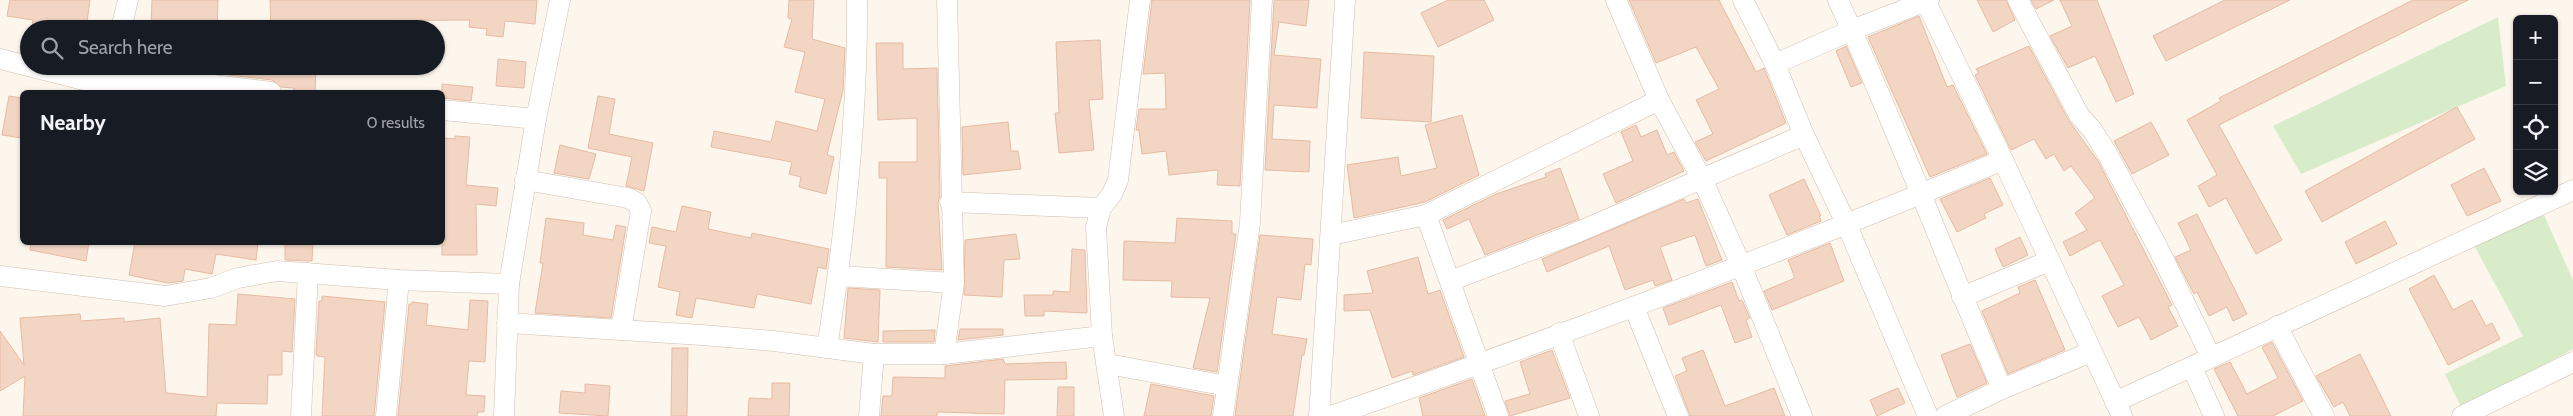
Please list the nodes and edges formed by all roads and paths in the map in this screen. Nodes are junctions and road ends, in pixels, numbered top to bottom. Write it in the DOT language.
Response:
graph roads {
  1 [pos="128,0"];
  2 [pos="560,0"];
  3 [pos="856,0"];
  4 [pos="947,0"];
  5 [pos="1140,0"];
  6 [pos="1262,0"];
  7 [pos="1345,0"];
  8 [pos="1616,0"];
  9 [pos="1743,0"];
  10 [pos="1838,0"];
  11 [pos="2018,0"];
  12 [pos="1928,1"];
  13 [pos="123,20"];
  14 [pos="1852,30"];
  15 [pos="0,60"];
  16 [pos="1776,64"];
  17 [pos="20,65"];
  18 [pos="62,75"];
  19 [pos="111,75"];
  20 [pos="108,86"];
  21 [pos="254,90"];
  22 [pos="1659,100"];
  23 [pos="445,110"];
  24 [pos="536,119"];
  25 [pos="1804,136"];
  26 [pos="2003,160"];
  27 [pos="525,180"];
  28 [pos="1703,181"];
  29 [pos="2573,190"];
  30 [pos="1922,193"];
  31 [pos="950,202"];
  32 [pos="1100,208"];
  33 [pos="1426,215"];
  34 [pos="1846,223"];
  35 [pos="1331,235"];
  36 [pos="2049,261"];
  37 [pos="1741,265"];
  38 [pos="308,273"];
  39 [pos="0,276"];
  40 [pos="839,276"];
  41 [pos="399,280"];
  42 [pos="1450,281"];
  43 [pos="954,282"];
  44 [pos="509,284"];
  45 [pos="1962,297"];
  46 [pos="1634,307"];
  47 [pos="508,323"];
  48 [pos="2277,326"];
  49 [pos="621,330"];
  50 [pos="1559,333"];
  51 [pos="1102,336"];
  52 [pos="827,348"];
  53 [pos="2091,352"];
  54 [pos="874,354"];
  55 [pos="944,354"];
  56 [pos="2211,357"];
  57 [pos="2573,362"];
  58 [pos="1108,364"];
  59 [pos="1479,365"];
  60 [pos="2192,367"];
  61 [pos="1227,386"];
  62 [pos="2002,390"];
  63 [pos="2118,409"];
  64 [pos="301,416"];
  65 [pos="386,416"];
  66 [pos="504,416"];
  67 [pos="869,416"];
  68 [pos="1114,416"];
  69 [pos="1223,416"];
  70 [pos="1319,416"];
  71 [pos="1331,416"];
  72 [pos="1498,416"];
  73 [pos="1590,416"];
  74 [pos="1678,416"];
  75 [pos="1802,416"];
  76 [pos="1928,416"];
  77 [pos="1945,416"];
  78 [pos="2214,416"];
  79 [pos="2324,416"];
  80 [pos="2462,416"];
  1 -- 13 [label="street"];
  2 -- 24 [label="street"];
  3 -- 40 [label="street"];
  4 -- 31 [label="street"];
  5 -- 32 [label="street"];
  6 -- 61 [label="street"];
  7 -- 35 [label="street"];
  8 -- 22 [label="street"];
  9 -- 16 [label="street"];
  10 -- 14 [label="street"];
  11 -- 56 [label="street"];
  12 -- 14 [label="street"];
  12 -- 26 [label="street"];
  14 -- 16 [label="street"];
  14 -- 30 [label="street"];
  15 -- 17 [label="street"];
  16 -- 25 [label="street"];
  18 -- 20 [label="street"];
  19 -- 20 [label="street"];
  20 -- 21 [label="street"];
  22 -- 28 [label="street"];
  22 -- 33 [label="street"];
  23 -- 24 [label="street"];
  24 -- 27 [label="street"];
  25 -- 28 [label="street"];
  25 -- 34 [label="street"];
  26 -- 30 [label="street"];
  26 -- 36 [label="street"];
  27 -- 44 [label="street"];
  27 -- 49 [label="street"];
  28 -- 37 [label="street"];
  28 -- 42 [label="street"];
  29 -- 48 [label="street"];
  30 -- 34 [label="street"];
  30 -- 45 [label="street"];
  31 -- 32 [label="street"];
  31 -- 43 [label="street"];
  32 -- 51 [label="street"];
  33 -- 35 [label="street"];
  33 -- 42 [label="street"];
  34 -- 37 [label="street"];
  34 -- 76 [label="street"];
  35 -- 70 [label="street"];
  36 -- 45 [label="street"];
  36 -- 53 [label="street"];
  37 -- 46 [label="street"];
  37 -- 75 [label="street"];
  38 -- 39 [label="street"];
  38 -- 41 [label="street"];
  38 -- 64 [label="street"];
  40 -- 43 [label="street"];
  40 -- 52 [label="street"];
  41 -- 44 [label="street"];
  41 -- 65 [label="street"];
  42 -- 59 [label="street"];
  43 -- 55 [label="street"];
  44 -- 47 [label="street"];
  45 -- 62 [label="street"];
  46 -- 50 [label="street"];
  46 -- 74 [label="street"];
  47 -- 49 [label="street"];
  47 -- 66 [label="street"];
  48 -- 56 [label="street"];
  48 -- 79 [label="street"];
  49 -- 52 [label="street"];
  50 -- 59 [label="street"];
  50 -- 73 [label="street"];
  51 -- 55 [label="street"];
  51 -- 58 [label="street"];
  52 -- 54 [label="street"];
  53 -- 62 [label="street"];
  53 -- 63 [label="street"];
  54 -- 55 [label="street"];
  54 -- 67 [label="street"];
  56 -- 60 [label="street"];
  57 -- 80 [label="street"];
  58 -- 61 [label="street"];
  58 -- 68 [label="street"];
  59 -- 71 [label="street"];
  59 -- 72 [label="street"];
  60 -- 63 [label="street"];
  60 -- 78 [label="street"];
  61 -- 69 [label="street"];
  62 -- 77 [label="street"];
}
